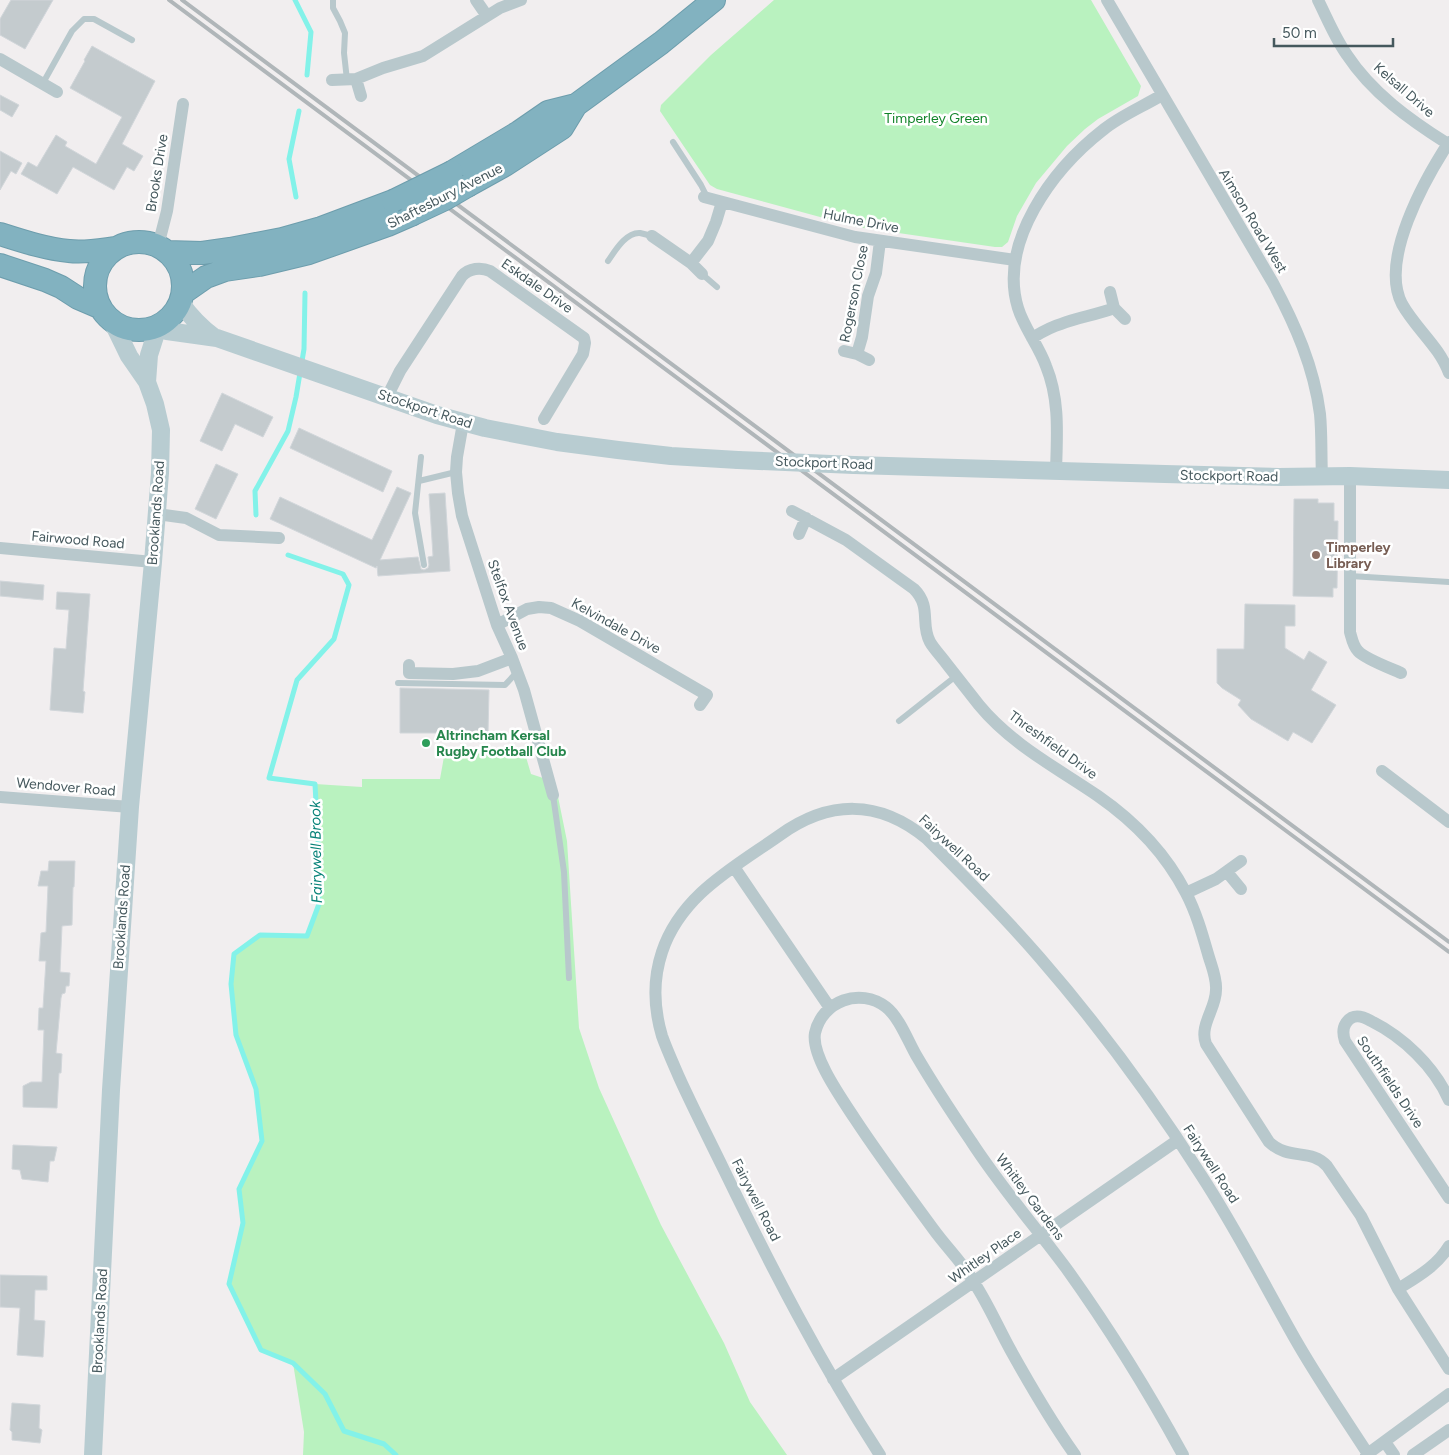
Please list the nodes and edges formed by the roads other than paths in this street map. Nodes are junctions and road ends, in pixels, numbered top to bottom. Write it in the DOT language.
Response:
graph roads {
  1 [pos="333,0"];
  2 [pos="476,0"];
  3 [pos="521,0"];
  4 [pos="714,0"];
  5 [pos="1107,0"];
  6 [pos="1318,0"];
  7 [pos="487,16"];
  8 [pos="132,40"];
  9 [pos="0,60"];
  10 [pos="351,79"];
  11 [pos="332,80"];
  12 [pos="43,83"];
  13 [pos="57,92"];
  14 [pos="361,96"];
  15 [pos="1162,96"];
  16 [pos="183,104"];
  17 [pos="673,142"];
  18 [pos="1448,143"];
  19 [pos="461,178"];
  20 [pos="706,198"];
  21 [pos="722,202"];
  22 [pos="0,234"];
  23 [pos="652,236"];
  24 [pos="880,241"];
  25 [pos="116,248"];
  26 [pos="162,249"];
  27 [pos="1015,260"];
  28 [pos="608,261"];
  29 [pos="691,263"];
  30 [pos="0,265"];
  31 [pos="702,274"];
  32 [pos="716,287"];
  33 [pos="1110,292"];
  34 [pos="182,297"];
  35 [pos="1114,308"];
  36 [pos="106,315"];
  37 [pos="1125,319"];
  38 [pos="158,326"];
  39 [pos="217,338"];
  40 [pos="1032,338"];
  41 [pos="844,350"];
  42 [pos="857,354"];
  43 [pos="869,360"];
  44 [pos="1449,373"];
  45 [pos="147,382"];
  46 [pos="387,397"];
  47 [pos="544,419"];
  48 [pos="463,423"];
  49 [pos="422,457"];
  50 [pos="1056,471"];
  51 [pos="456,472"];
  52 [pos="1322,476"];
  53 [pos="1350,476"];
  54 [pos="1449,480"];
  55 [pos="418,481"];
  56 [pos="792,512"];
  57 [pos="157,514"];
  58 [pos="806,518"];
  59 [pos="799,534"];
  60 [pos="279,538"];
  61 [pos="0,548"];
  62 [pos="154,562"];
  63 [pos="424,565"];
  64 [pos="1350,576"];
  65 [pos="1449,582"];
  66 [pos="497,626"];
  67 [pos="512,658"];
  68 [pos="409,665"];
  69 [pos="517,672"];
  70 [pos="1401,673"];
  71 [pos="956,676"];
  72 [pos="398,683"];
  73 [pos="700,705"];
  74 [pos="899,721"];
  75 [pos="1382,771"];
  76 [pos="553,795"];
  77 [pos="0,796"];
  78 [pos="130,807"];
  79 [pos="1449,822"];
  80 [pos="1241,861"];
  81 [pos="734,867"];
  82 [pos="1227,872"];
  83 [pos="1241,889"];
  84 [pos="1186,893"];
  85 [pos="568,978"];
  86 [pos="830,1008"];
  87 [pos="1449,1100"];
  88 [pos="1178,1140"];
  89 [pos="1449,1198"];
  90 [pos="1041,1236"];
  91 [pos="1449,1246"];
  92 [pos="974,1282"];
  93 [pos="1398,1289"];
  94 [pos="1449,1369"];
  95 [pos="833,1379"];
  96 [pos="1449,1394"];
  97 [pos="1449,1430"];
  98 [pos="1384,1442"];
  99 [pos="1367,1454"];
  100 [pos="93,1455"];
  101 [pos="880,1455"];
  102 [pos="1075,1455"];
  103 [pos="1183,1455"];
  104 [pos="1394,1455"];
  105 [pos="1413,1455"];
  1 -- 10 [label="lane"];
  2 -- 7 [label="street"];
  3 -- 7 [label="street"];
  4 -- 19 [label="highway, Shaftesbury Avenue"];
  5 -- 15 [label="street, Aimson Road West"];
  6 -- 18 [label="street, Kelsall Drive"];
  7 -- 10 [label="street"];
  8 -- 12 [label="lane"];
  9 -- 12 [label="street"];
  10 -- 11 [label="street"];
  10 -- 14 [label="street"];
  12 -- 13 [label="street"];
  15 -- 27 [label="street"];
  15 -- 52 [label="street, Aimson Road West"];
  16 -- 26 [label="street, Brooks Drive"];
  17 -- 20 [label="lane"];
  18 -- 44 [label="street"];
  19 -- 26 [label="highway, Shaftesbury Avenue, bridge"];
  19 -- 34 [label="highway, Shaftesbury Avenue, bridge"];
  20 -- 21 [label="street, Hulme Drive"];
  21 -- 24 [label="street, Hulme Drive"];
  21 -- 29 [label="street"];
  22 -- 25 [label="highway"];
  23 -- 28 [label="lane"];
  23 -- 29 [label="street"];
  24 -- 27 [label="street, Hulme Drive"];
  24 -- 42 [label="street, Rogerson Close"];
  25 -- 26 [label="highway"];
  25 -- 36 [label="highway"];
  26 -- 34 [label="highway"];
  27 -- 40 [label="street"];
  29 -- 31 [label="street"];
  30 -- 36 [label="highway"];
  31 -- 32 [label="lane"];
  33 -- 35 [label="street"];
  34 -- 38 [label="highway"];
  34 -- 39 [label="main road, Stockport Road"];
  35 -- 37 [label="street"];
  35 -- 40 [label="street"];
  36 -- 38 [label="highway"];
  36 -- 45 [label="main road, Brooklands Road"];
  38 -- 39 [label="main road, Stockport Road"];
  38 -- 45 [label="main road, Brooklands Road"];
  39 -- 46 [label="main road, Stockport Road"];
  40 -- 50 [label="street"];
  41 -- 42 [label="street, Rogerson Close"];
  42 -- 43 [label="street, Rogerson Close"];
  45 -- 57 [label="main road, Brooklands Road"];
  46 -- 47 [label="street, Eskdale Drive"];
  46 -- 48 [label="main road, Stockport Road"];
  48 -- 50 [label="main road, Stockport Road, bridge"];
  48 -- 51 [label="street, Stelfox Avenue"];
  49 -- 55 [label="lane"];
  50 -- 52 [label="main road, Stockport Road"];
  51 -- 55 [label="lane"];
  51 -- 66 [label="street, Stelfox Avenue"];
  52 -- 53 [label="main road, Stockport Road"];
  53 -- 54 [label="main road, Stockport Road"];
  53 -- 64 [label="street"];
  55 -- 63 [label="lane"];
  56 -- 58 [label="street, Threshfield Drive"];
  57 -- 60 [label="street"];
  57 -- 62 [label="main road, Brooklands Road"];
  58 -- 59 [label="street"];
  58 -- 71 [label="street, Threshfield Drive"];
  61 -- 62 [label="street, Fairwood Road"];
  62 -- 78 [label="main road, Brooklands Road"];
  64 -- 65 [label="lane"];
  64 -- 70 [label="street"];
  66 -- 67 [label="street, Stelfox Avenue"];
  66 -- 73 [label="street, Kelvindale Drive"];
  67 -- 68 [label="street"];
  67 -- 69 [label="street, Stelfox Avenue"];
  69 -- 72 [label="lane"];
  69 -- 76 [label="street, Stelfox Avenue"];
  71 -- 74 [label="lane"];
  71 -- 84 [label="street, Threshfield Drive"];
  75 -- 79 [label="street"];
  76 -- 85 [label="lane"];
  77 -- 78 [label="street, Wendover Road"];
  78 -- 100 [label="main road, Brooklands Road"];
  80 -- 82 [label="street"];
  81 -- 86 [label="street"];
  81 -- 88 [label="street, Fairywell Road"];
  81 -- 95 [label="street, Fairywell Road"];
  82 -- 83 [label="street"];
  82 -- 84 [label="street"];
  84 -- 93 [label="street, Threshfield Drive"];
  86 -- 90 [label="street, Whitley Gardens"];
  86 -- 92 [label="street"];
  87 -- 89 [label="street, Southfields Drive"];
  88 -- 90 [label="street, Whitley Place"];
  88 -- 99 [label="street, Fairywell Road"];
  90 -- 92 [label="street, Whitley Place"];
  90 -- 103 [label="street, Whitley Gardens"];
  91 -- 93 [label="street"];
  92 -- 95 [label="street, Whitley Place"];
  92 -- 102 [label="street"];
  93 -- 94 [label="street"];
  95 -- 101 [label="street, Fairywell Road"];
  96 -- 98 [label="street"];
  97 -- 105 [label="street"];
  98 -- 99 [label="street"];
  98 -- 104 [label="street"];
}
